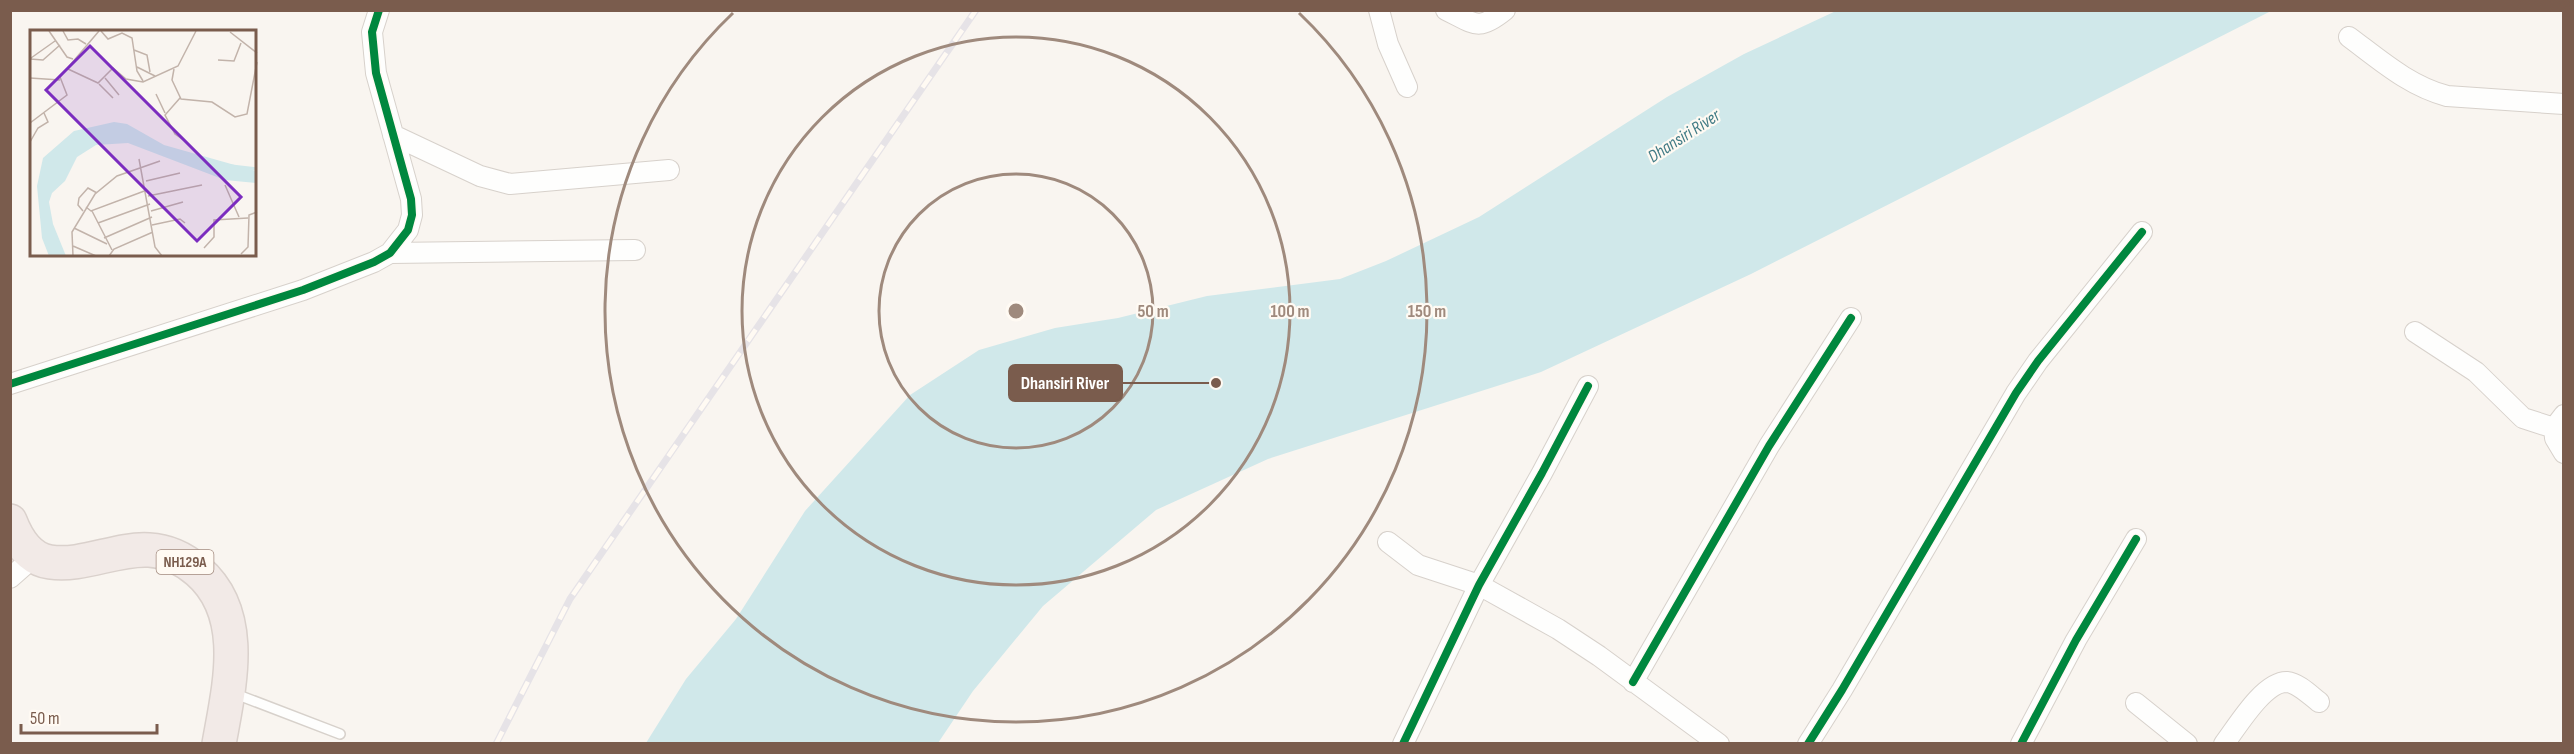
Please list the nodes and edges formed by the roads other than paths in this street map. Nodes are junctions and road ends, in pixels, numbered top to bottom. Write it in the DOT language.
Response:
graph roads {
  1 [pos="379,10"];
  2 [pos="1379,10"];
  3 [pos="1446,10"];
  4 [pos="1505,10"];
  5 [pos="2349,37"];
  6 [pos="1407,87"];
  7 [pos="2564,104"];
  8 [pos="393,135"];
  9 [pos="669,170"];
  10 [pos="2142,232"];
  11 [pos="635,250"];
  12 [pos="390,253"];
  13 [pos="1851,318"];
  14 [pos="2415,332"];
  15 [pos="10,384"];
  16 [pos="1588,386"];
  17 [pos="2559,422"];
  18 [pos="2564,453"];
  19 [pos="10,521"];
  20 [pos="2136,539"];
  21 [pos="1388,543"];
  22 [pos="35,556"];
  23 [pos="10,578"];
  24 [pos="1479,585"];
  25 [pos="1633,682"];
  26 [pos="228,691"];
  27 [pos="2319,702"];
  28 [pos="2136,703"];
  29 [pos="340,734"];
  30 [pos="219,744"];
  31 [pos="1403,744"];
  32 [pos="1719,744"];
  33 [pos="1808,744"];
  34 [pos="2021,744"];
  35 [pos="2187,744"];
  36 [pos="2224,744"];
  1 -- 8 [label="street"];
  2 -- 6 [label="street"];
  3 -- 4 [label="street"];
  5 -- 7 [label="street"];
  8 -- 9 [label="street"];
  8 -- 12 [label="street"];
  10 -- 33 [label="street"];
  11 -- 12 [label="street"];
  12 -- 15 [label="street"];
  13 -- 25 [label="street"];
  14 -- 17 [label="street"];
  16 -- 24 [label="street"];
  17 -- 18 [label="street"];
  19 -- 22 [label="highway"];
  20 -- 34 [label="street"];
  21 -- 24 [label="street"];
  22 -- 23 [label="street"];
  22 -- 26 [label="highway, NH129A"];
  24 -- 25 [label="street"];
  24 -- 31 [label="street"];
  25 -- 32 [label="street"];
  26 -- 29 [label="lane"];
  26 -- 30 [label="highway, NH129A"];
  27 -- 36 [label="street"];
  28 -- 35 [label="street"];
}
